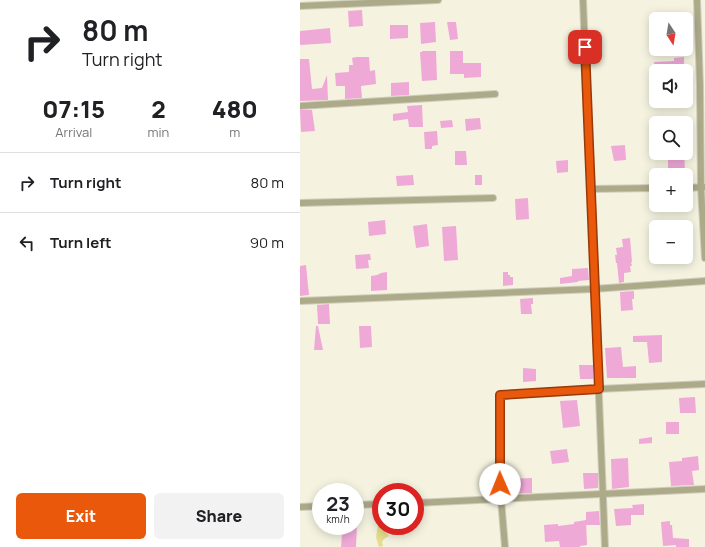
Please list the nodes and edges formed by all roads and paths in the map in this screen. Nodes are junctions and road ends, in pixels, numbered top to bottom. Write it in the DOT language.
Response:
graph roads {
  1 [pos="438,0"];
  2 [pos="583,0"];
  3 [pos="697,0"];
  4 [pos="300,6"];
  5 [pos="703,85"];
  6 [pos="495,94"];
  7 [pos="300,106"];
  8 [pos="703,187"];
  9 [pos="649,188"];
  10 [pos="693,188"];
  11 [pos="590,189"];
  12 [pos="493,198"];
  13 [pos="300,203"];
  14 [pos="705,258"];
  15 [pos="705,281"];
  16 [pos="594,289"];
  17 [pos="300,301"];
  18 [pos="705,384"];
  19 [pos="599,389"];
  20 [pos="705,489"];
  21 [pos="603,494"];
  22 [pos="501,499"];
  23 [pos="424,503"];
  24 [pos="312,506"];
  25 [pos="300,507"];
  26 [pos="505,547"];
  27 [pos="605,547"];
  1 -- 4 [label="street"];
  2 -- 11 [label="street"];
  3 -- 5 [label="street"];
  5 -- 8 [label="street"];
  6 -- 7 [label="street"];
  8 -- 10 [label="street"];
  8 -- 14 [label="street"];
  9 -- 11 [label="street"];
  11 -- 16 [label="street"];
  12 -- 13 [label="street"];
  15 -- 16 [label="street"];
  16 -- 17 [label="street"];
  16 -- 19 [label="street"];
  18 -- 19 [label="street"];
  19 -- 21 [label="street"];
  19 -- 22 [label="street"];
  20 -- 21 [label="street"];
  21 -- 22 [label="street"];
  21 -- 27 [label="street"];
  22 -- 23 [label="street"];
  22 -- 26 [label="street"];
  24 -- 25 [label="street"];
}
